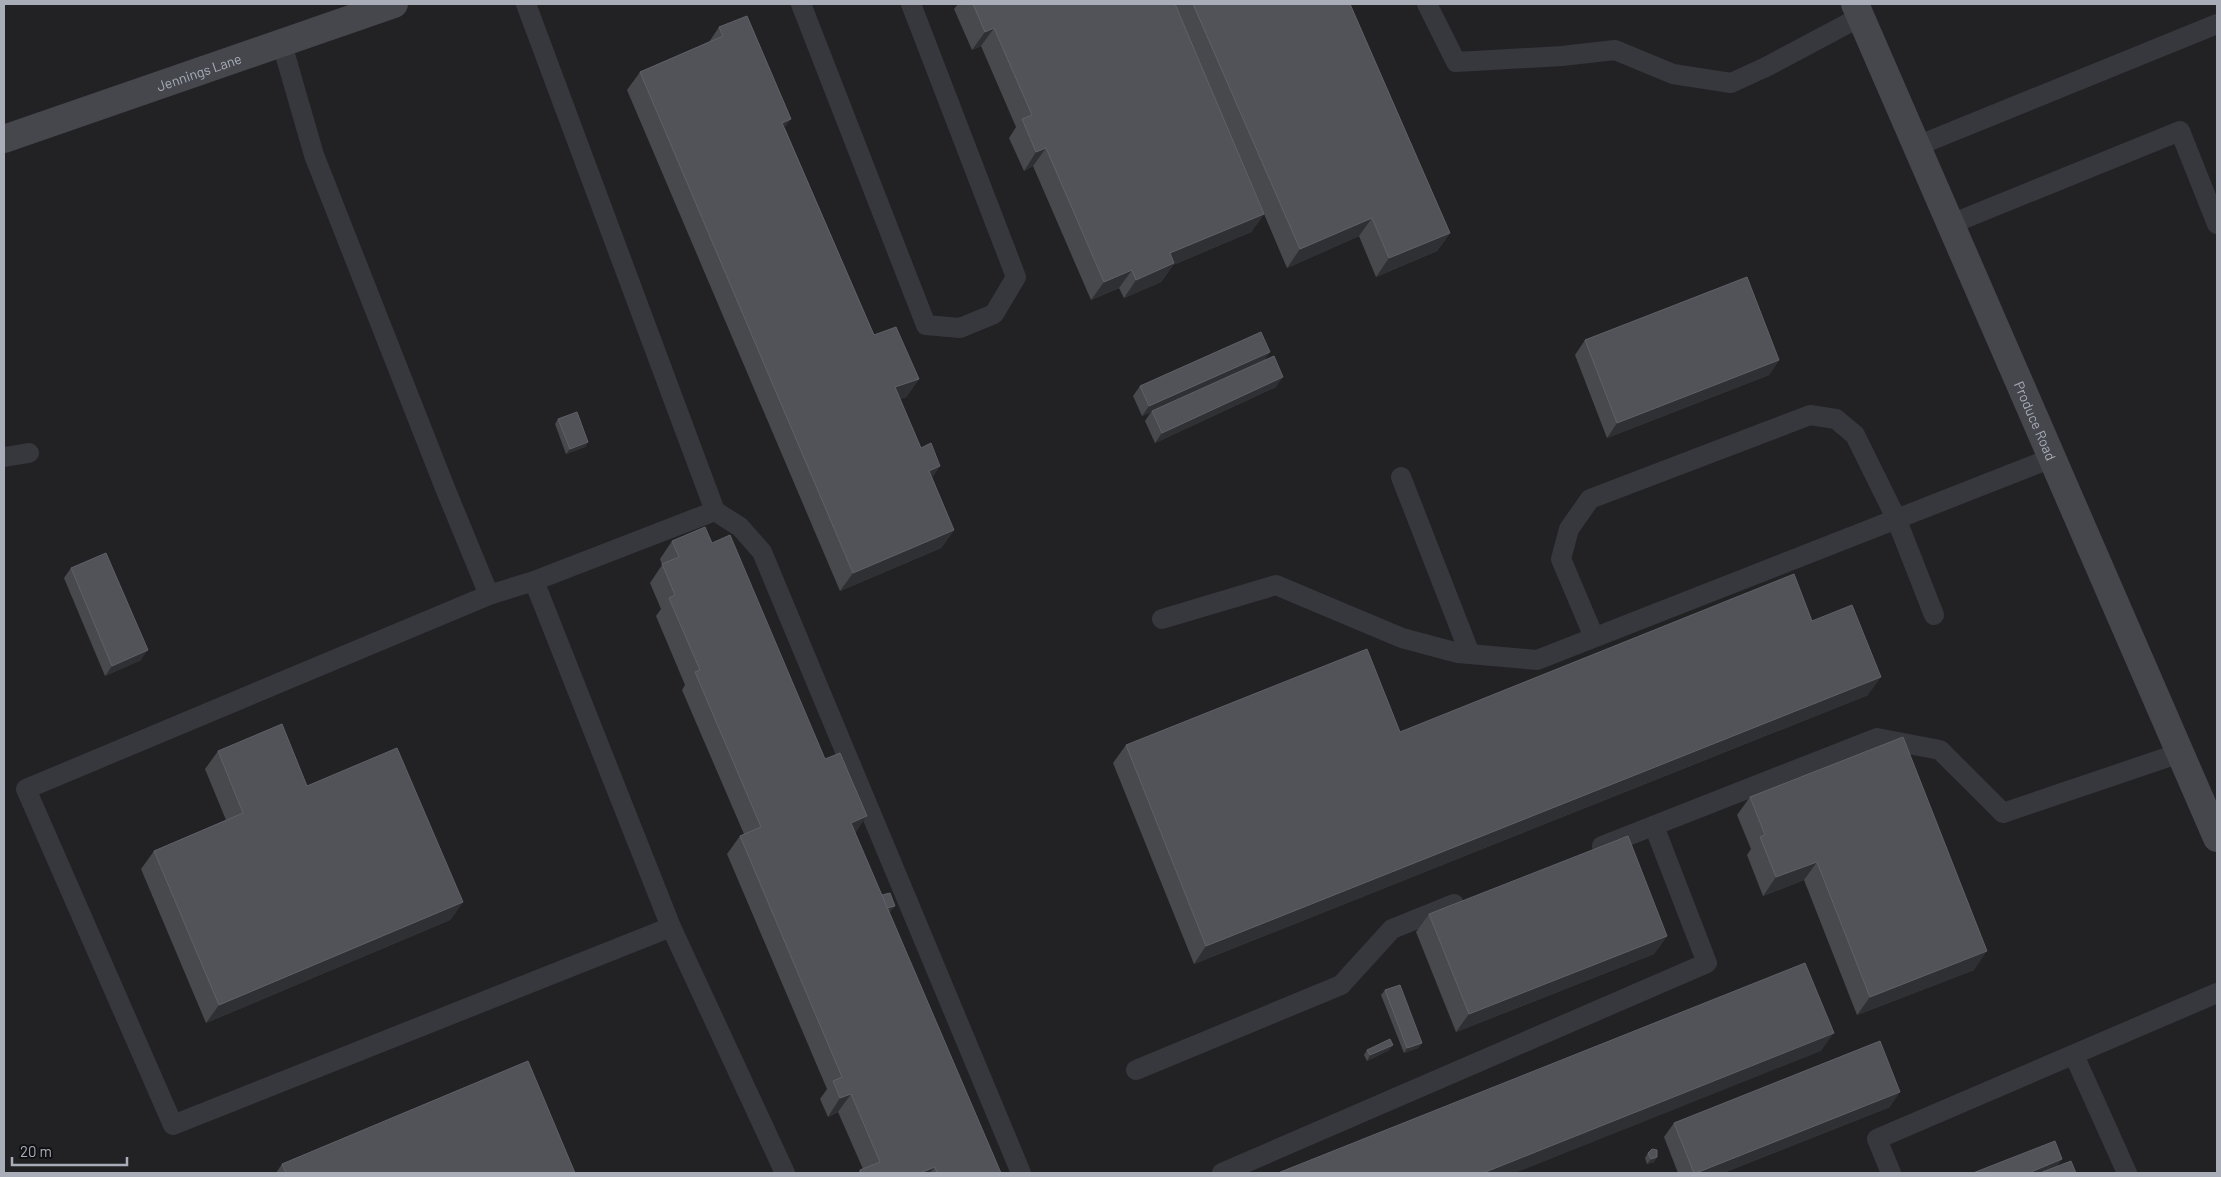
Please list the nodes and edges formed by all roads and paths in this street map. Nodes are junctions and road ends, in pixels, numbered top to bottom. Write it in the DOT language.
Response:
graph roads {
  1 [pos="394,4"];
  2 [pos="526,4"];
  3 [pos="800,4"];
  4 [pos="911,4"];
  5 [pos="1427,4"];
  6 [pos="1857,11"];
  7 [pos="2217,24"];
  8 [pos="282,44"];
  9 [pos="4,139"];
  10 [pos="1917,146"];
  11 [pos="1951,224"];
  12 [pos="2217,224"];
  13 [pos="29,453"];
  14 [pos="4,457"];
  15 [pos="2052,458"];
  16 [pos="1401,477"];
  17 [pos="714,511"];
  18 [pos="1896,518"];
  19 [pos="534,581"];
  20 [pos="489,595"];
  21 [pos="1934,615"];
  22 [pos="1162,619"];
  23 [pos="1594,637"];
  24 [pos="1470,654"];
  25 [pos="2180,753"];
  26 [pos="1654,826"];
  27 [pos="2217,838"];
  28 [pos="1582,854"];
  29 [pos="1473,897"];
  30 [pos="671,927"];
  31 [pos="2217,993"];
  32 [pos="2074,1055"];
  33 [pos="1136,1070"];
  34 [pos="785,1173"];
  35 [pos="1022,1173"];
  36 [pos="1222,1173"];
  37 [pos="1891,1173"];
  38 [pos="2127,1173"];
  1 -- 8 [label="street, Jennings Lane"];
  2 -- 17 [label="lane"];
  3 -- 4 [label="lane"];
  5 -- 6 [label="lane"];
  6 -- 10 [label="street, Produce Road"];
  7 -- 10 [label="lane"];
  8 -- 9 [label="street, Jennings Lane"];
  8 -- 20 [label="lane"];
  10 -- 11 [label="street, Produce Road"];
  11 -- 12 [label="lane"];
  11 -- 15 [label="street, Produce Road"];
  13 -- 14 [label="lane"];
  15 -- 18 [label="lane"];
  15 -- 25 [label="street, Produce Road"];
  16 -- 24 [label="lane"];
  17 -- 19 [label="lane"];
  17 -- 35 [label="lane"];
  18 -- 21 [label="lane"];
  18 -- 23 [label="lane"];
  18 -- 23 [label="lane"];
  19 -- 20 [label="lane"];
  19 -- 30 [label="lane"];
  20 -- 30 [label="lane"];
  22 -- 24 [label="lane"];
  23 -- 24 [label="lane"];
  25 -- 26 [label="lane"];
  25 -- 27 [label="street, Produce Road"];
  26 -- 28 [label="lane"];
  26 -- 36 [label="lane"];
  29 -- 33 [label="lane"];
  30 -- 34 [label="lane"];
  31 -- 32 [label="lane"];
  32 -- 37 [label="lane"];
  32 -- 38 [label="lane"];
}
